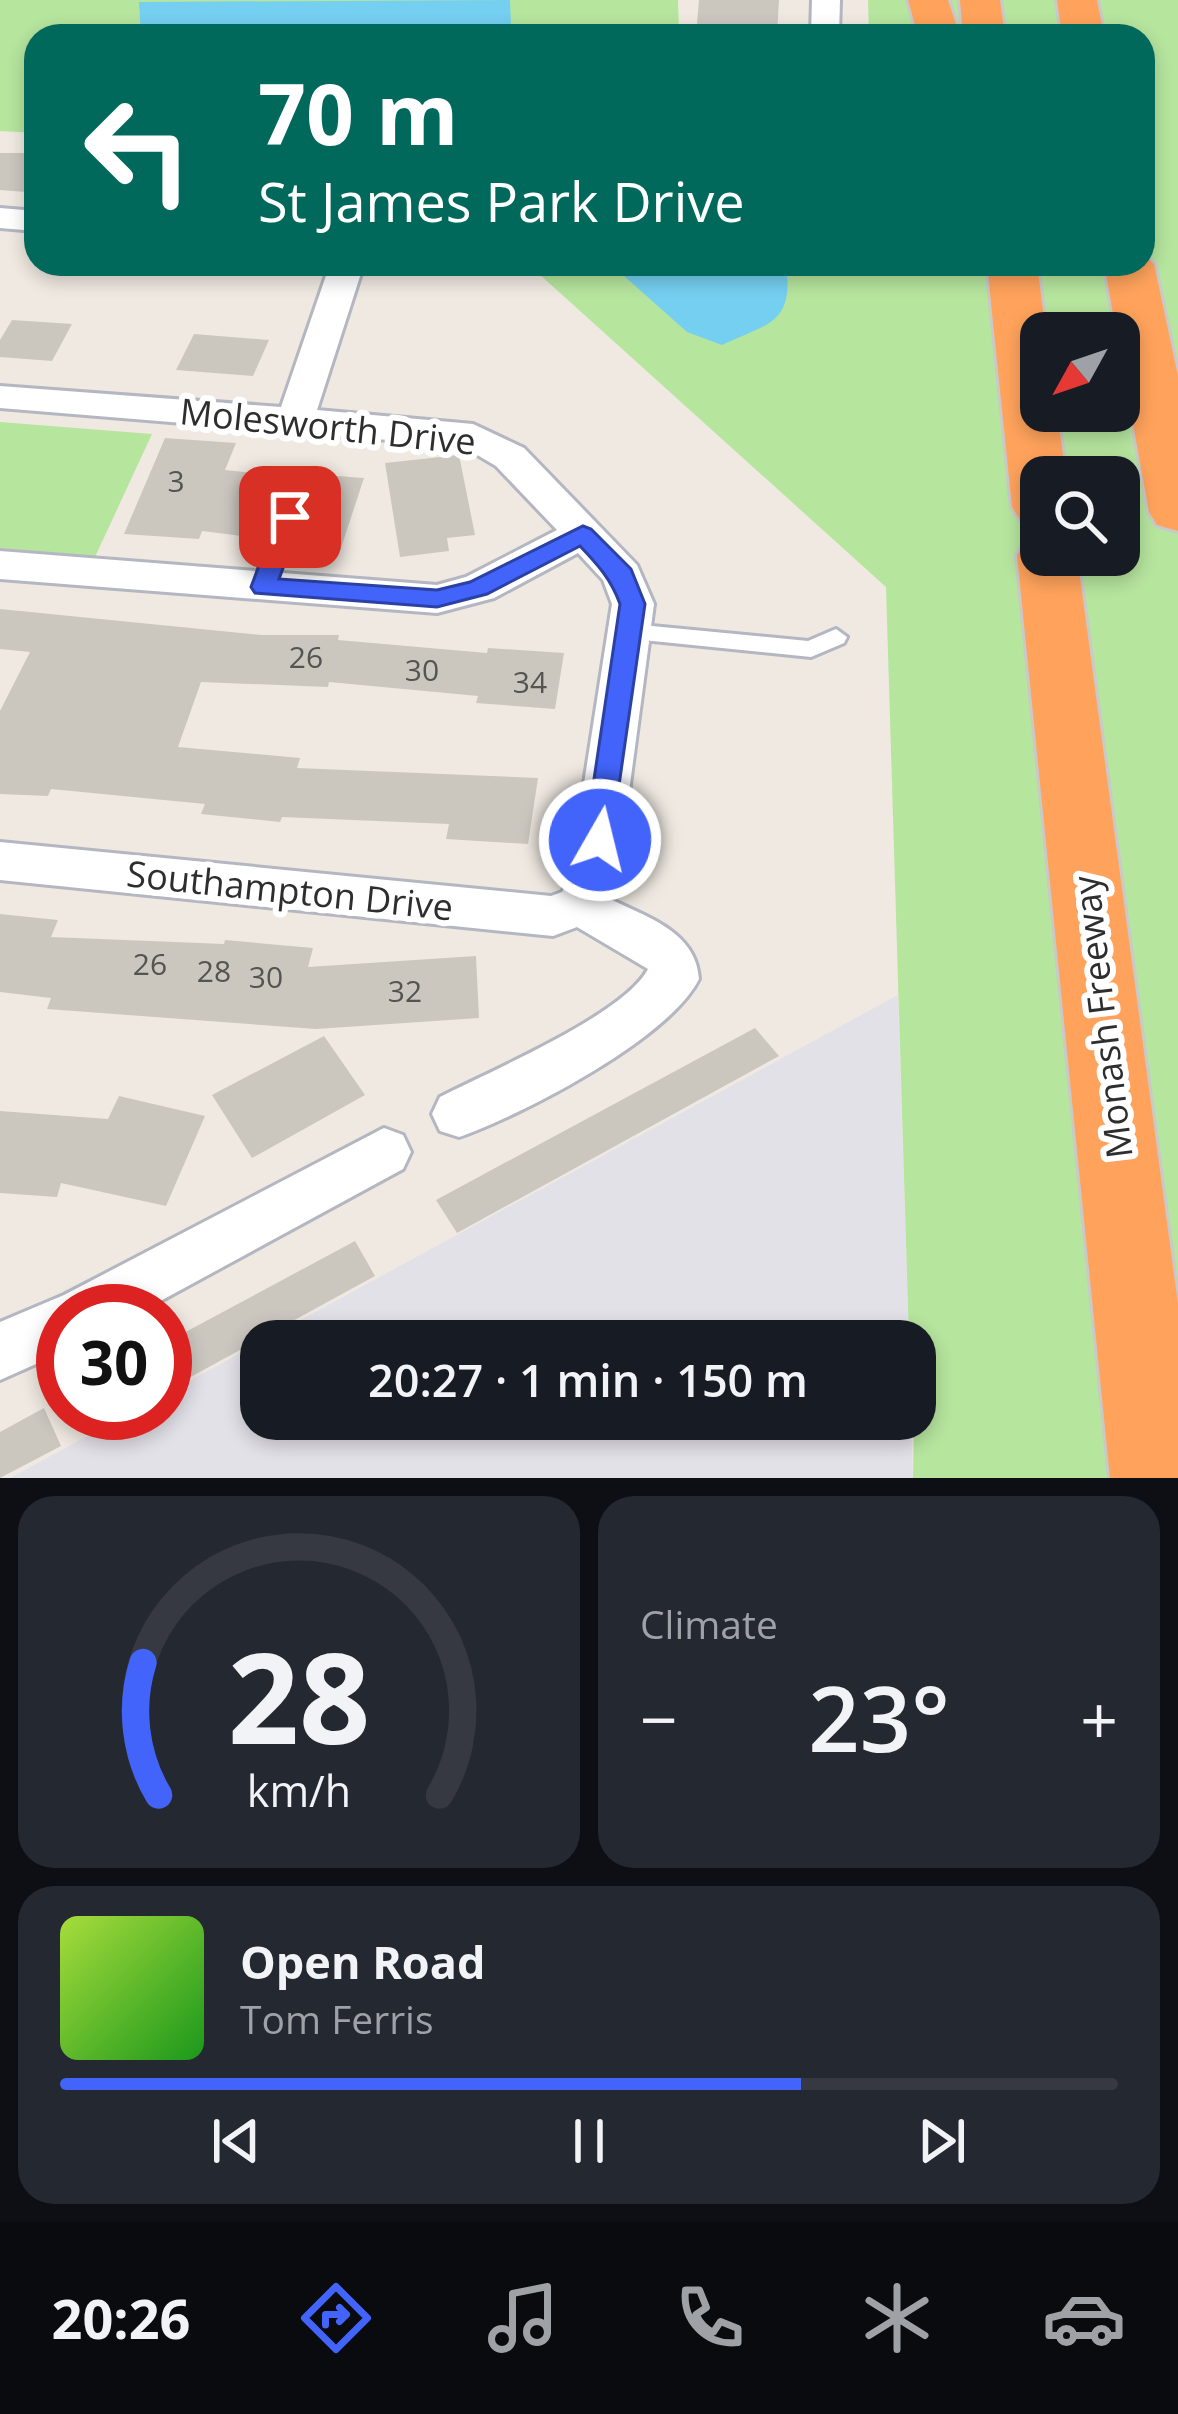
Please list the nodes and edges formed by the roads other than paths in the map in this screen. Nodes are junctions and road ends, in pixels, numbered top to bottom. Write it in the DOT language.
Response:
graph roads {
  1 [pos="343,276"];
  2 [pos="1013,276"];
  3 [pos="1131,276"];
  4 [pos="0,397"];
  5 [pos="295,420"];
  6 [pos="1035,456"];
  7 [pos="302,482"];
  8 [pos="1178,512"];
  9 [pos="583,534"];
  10 [pos="0,565"];
  11 [pos="1049,576"];
  12 [pos="263,587"];
  13 [pos="631,632"];
  14 [pos="836,637"];
  15 [pos="0,861"];
  16 [pos="579,906"];
  17 [pos="458,1114"];
  18 [pos="384,1151"];
  19 [pos="136,1284"];
  20 [pos="36,1335"];
  21 [pos="0,1352"];
  22 [pos="1156,1478"];
  1 -- 5 [label="street"];
  2 -- 6 [label="highway"];
  3 -- 8 [label="highway"];
  4 -- 5 [label="street, Molesworth Drive"];
  5 -- 9 [label="street, Molesworth Drive"];
  7 -- 12 [label="lane"];
  9 -- 12 [label="street"];
  9 -- 13 [label="street, Molesworth Drive"];
  10 -- 12 [label="street"];
  11 -- 22 [label="highway, Monash Freeway"];
  13 -- 14 [label="lane"];
  13 -- 16 [label="street, Molesworth Drive"];
  15 -- 16 [label="street, Southampton Drive"];
  16 -- 17 [label="street"];
  18 -- 19 [label="street"];
  20 -- 21 [label="street"];
}
